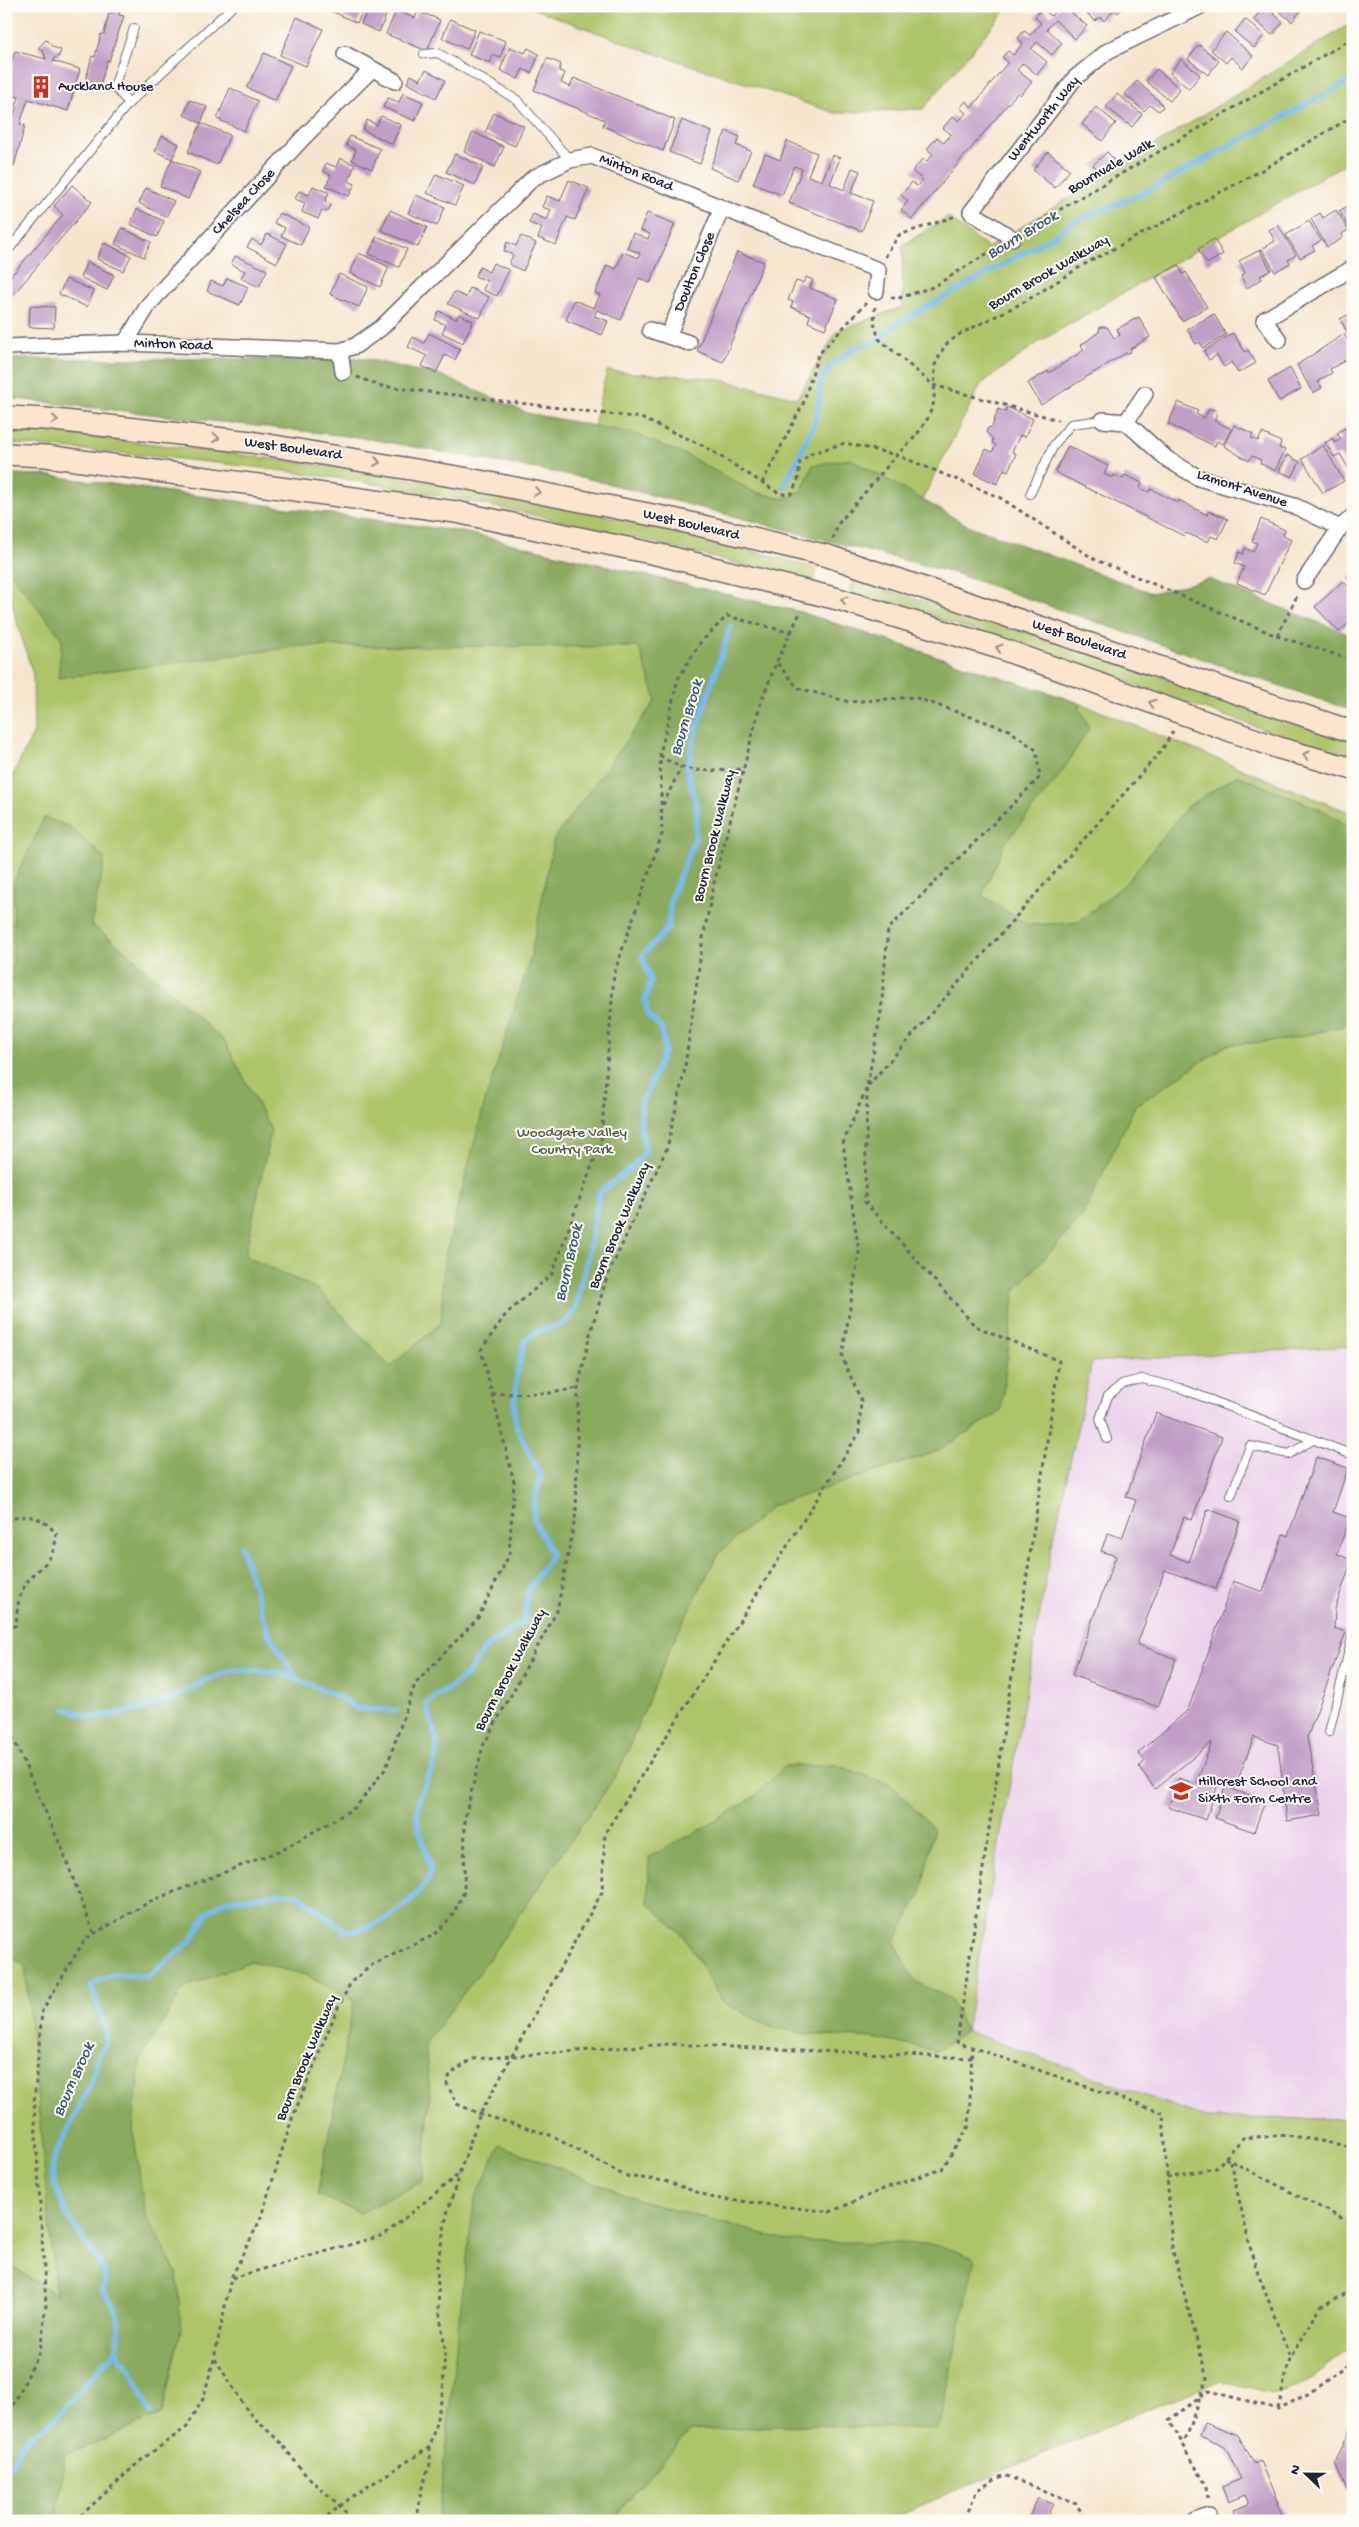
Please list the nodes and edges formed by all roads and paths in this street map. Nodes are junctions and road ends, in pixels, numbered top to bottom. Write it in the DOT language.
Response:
graph roads {
  1 [pos="233,6"];
  2 [pos="1201,6"];
  3 [pos="134,28"];
  4 [pos="1353,38"];
  5 [pos="345,54"];
  6 [pos="424,54"];
  7 [pos="372,69"];
  8 [pos="395,81"];
  9 [pos="129,103"];
  10 [pos="1353,116"];
  11 [pos="570,160"];
  12 [pos="722,208"];
  13 [pos="971,212"];
  14 [pos="1012,238"];
  15 [pos="6,253"];
  16 [pos="1353,268"];
  17 [pos="878,270"];
  18 [pos="876,291"];
  19 [pos="874,323"];
  20 [pos="650,330"];
  21 [pos="668,336"];
  22 [pos="1279,340"];
  23 [pos="125,343"];
  24 [pos="689,343"];
  25 [pos="6,347"];
  26 [pos="340,351"];
  27 [pos="343,372"];
  28 [pos="933,385"];
  29 [pos="1145,394"];
  30 [pos="6,417"];
  31 [pos="1103,420"];
  32 [pos="1126,422"];
  33 [pos="1071,424"];
  34 [pos="6,454"];
  35 [pos="897,455"];
  36 [pos="762,483"];
  37 [pos="1030,494"];
  38 [pos="1353,516"];
  39 [pos="838,524"];
  40 [pos="1340,528"];
  41 [pos="1304,581"];
  42 [pos="803,607"];
  43 [pos="792,633"];
  44 [pos="1277,636"];
  45 [pos="1353,660"];
  46 [pos="776,663"];
  47 [pos="1175,727"];
  48 [pos="1353,732"];
  49 [pos="660,754"];
  50 [pos="681,767"];
  51 [pos="743,769"];
  52 [pos="1353,769"];
  53 [pos="662,807"];
  54 [pos="867,1087"];
  55 [pos="578,1388"];
  56 [pos="492,1394"];
  57 [pos="1107,1439"];
  58 [pos="1313,1440"];
  59 [pos="1353,1455"];
  60 [pos="1231,1496"];
  61 [pos="6,1521"];
  62 [pos="6,1631"];
  63 [pos="1353,1634"];
  64 [pos="6,1732"];
  65 [pos="1329,1732"];
  66 [pos="94,1934"];
  67 [pos="972,2047"];
  68 [pos="513,2056"];
  69 [pos="972,2058"];
  70 [pos="480,2114"];
  71 [pos="1353,2146"];
  72 [pos="1224,2158"];
  73 [pos="1230,2161"];
  74 [pos="459,2174"];
  75 [pos="1167,2178"];
  76 [pos="1353,2224"];
  77 [pos="231,2278"];
  78 [pos="1353,2290"];
  79 [pos="1290,2358"];
  80 [pos="214,2359"];
  81 [pos="1353,2361"];
  82 [pos="1202,2395"];
  83 [pos="1278,2409"];
  84 [pos="6,2420"];
  85 [pos="1183,2444"];
  86 [pos="430,2447"];
  87 [pos="340,2506"];
  88 [pos="1206,2519"];
  89 [pos="74,2521"];
  90 [pos="321,2521"];
  91 [pos="353,2521"];
  92 [pos="417,2521"];
  93 [pos="957,2521"];
  94 [pos="1086,2521"];
  1 -- 9 [label="lane"];
  2 -- 13 [label="street, Wentworth Way"];
  3 -- 9 [label="lane"];
  4 -- 14 [label="path, Bournvale Walk"];
  5 -- 7 [label="street"];
  6 -- 11 [label="lane"];
  7 -- 8 [label="street"];
  7 -- 23 [label="street, Chelsea Close"];
  9 -- 15 [label="lane"];
  10 -- 28 [label="path, Bourn Brook Walkway"];
  11 -- 12 [label="street, Minton Road"];
  11 -- 26 [label="street, Minton Road"];
  12 -- 17 [label="street, Minton Road"];
  12 -- 21 [label="street, Doulton Close"];
  13 -- 14 [label="street"];
  13 -- 17 [label="path"];
  14 -- 18 [label="path, Bournvale Walk"];
  16 -- 22 [label="street"];
  17 -- 18 [label="street"];
  18 -- 36 [label="path"];
  19 -- 28 [label="path"];
  20 -- 21 [label="street"];
  21 -- 24 [label="street"];
  23 -- 25 [label="street, Minton Road"];
  23 -- 26 [label="street, Minton Road"];
  26 -- 27 [label="street"];
  27 -- 36 [label="path"];
  28 -- 33 [label="path"];
  28 -- 35 [label="path, Bourn Brook Walkway"];
  29 -- 32 [label="street"];
  30 -- 48 [label="main road, West Boulevard, one-way"];
  31 -- 32 [label="street"];
  31 -- 33 [label="lane"];
  32 -- 40 [label="street, Lamont Avenue"];
  33 -- 37 [label="lane"];
  52 -- 34 [label="main road, one-way"];
  35 -- 36 [label="path"];
  35 -- 39 [label="path, Bourn Brook Walkway"];
  35 -- 44 [label="path"];
  38 -- 40 [label="street"];
  40 -- 41 [label="street"];
  41 -- 44 [label="path"];
  42 -- 43 [label="path, Bourn Brook Walkway"];
  43 -- 46 [label="path, Bourn Brook Walkway"];
  43 -- 49 [label="path"];
  44 -- 45 [label="path"];
  46 -- 51 [label="path, Bourn Brook Walkway"];
  46 -- 54 [label="path"];
  47 -- 54 [label="path"];
  49 -- 50 [label="path"];
  49 -- 53 [label="path"];
  50 -- 51 [label="path"];
  50 -- 53 [label="path"];
  51 -- 55 [label="path, Bourn Brook Walkway"];
  53 -- 56 [label="path"];
  54 -- 67 [label="path"];
  54 -- 68 [label="path"];
  55 -- 56 [label="path"];
  55 -- 77 [label="path, Bourn Brook Walkway"];
  56 -- 66 [label="path"];
  57 -- 58 [label="lane"];
  58 -- 59 [label="lane"];
  58 -- 60 [label="lane"];
  61 -- 62 [label="path"];
  63 -- 65 [label="lane"];
  64 -- 66 [label="path"];
  66 -- 84 [label="path"];
  67 -- 69 [label="path"];
  67 -- 75 [label="path"];
  68 -- 69 [label="path"];
  68 -- 70 [label="path"];
  68 -- 70 [label="path"];
  69 -- 70 [label="path"];
  70 -- 74 [label="path"];
  71 -- 72 [label="path"];
  72 -- 73 [label="path"];
  72 -- 75 [label="path"];
  73 -- 76 [label="path"];
  73 -- 79 [label="path"];
  74 -- 77 [label="path"];
  74 -- 86 [label="path"];
  75 -- 82 [label="path"];
  77 -- 80 [label="path, Bourn Brook Walkway"];
  78 -- 79 [label="path"];
  79 -- 83 [label="path"];
  80 -- 87 [label="path"];
  80 -- 89 [label="path, Bourn Brook Walkway"];
  81 -- 83 [label="path"];
  82 -- 83 [label="path"];
  82 -- 85 [label="path"];
  82 -- 85 [label="path"];
  85 -- 88 [label="path"];
  86 -- 87 [label="path"];
  86 -- 92 [label="path"];
  87 -- 90 [label="path"];
  87 -- 91 [label="path"];
  93 -- 94 [label="path"];
}
